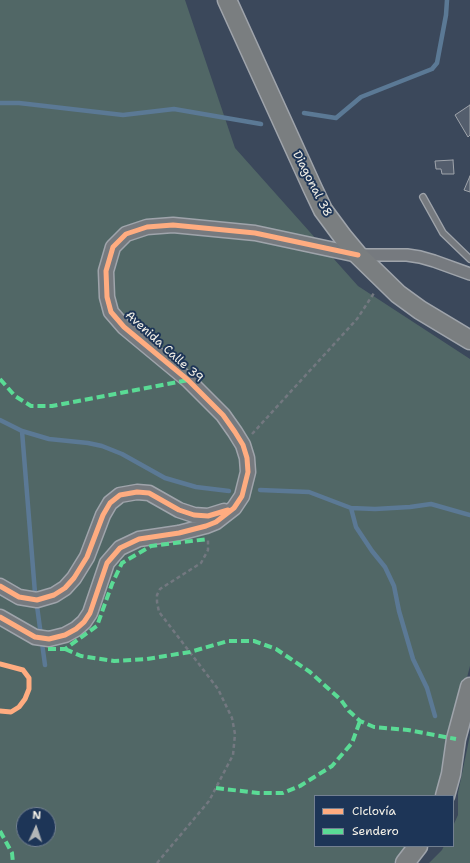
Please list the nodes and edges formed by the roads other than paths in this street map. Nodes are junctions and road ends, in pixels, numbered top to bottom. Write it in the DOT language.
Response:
graph roads {
  1 [pos="227,0"];
  2 [pos="423,197"];
  3 [pos="358,255"];
  4 [pos="470,259"];
  5 [pos="470,274"];
  6 [pos="470,340"];
  7 [pos="234,508"];
  8 [pos="0,586"];
  9 [pos="0,617"];
  10 [pos="470,687"];
  11 [pos="445,795"];
  12 [pos="417,847"];
  13 [pos="405,863"];
  1 -- 3 [label="main road, Diagonal 38"];
  2 -- 4 [label="lane"];
  3 -- 5 [label="street"];
  3 -- 6 [label="main road, Diagonal 38"];
  3 -- 7 [label="street, Avenida Calle 39"];
  7 -- 8 [label="street"];
  7 -- 9 [label="street, Avenida Calle 39"];
  10 -- 11 [label="main road"];
  12 -- 13 [label="main road"];
}
